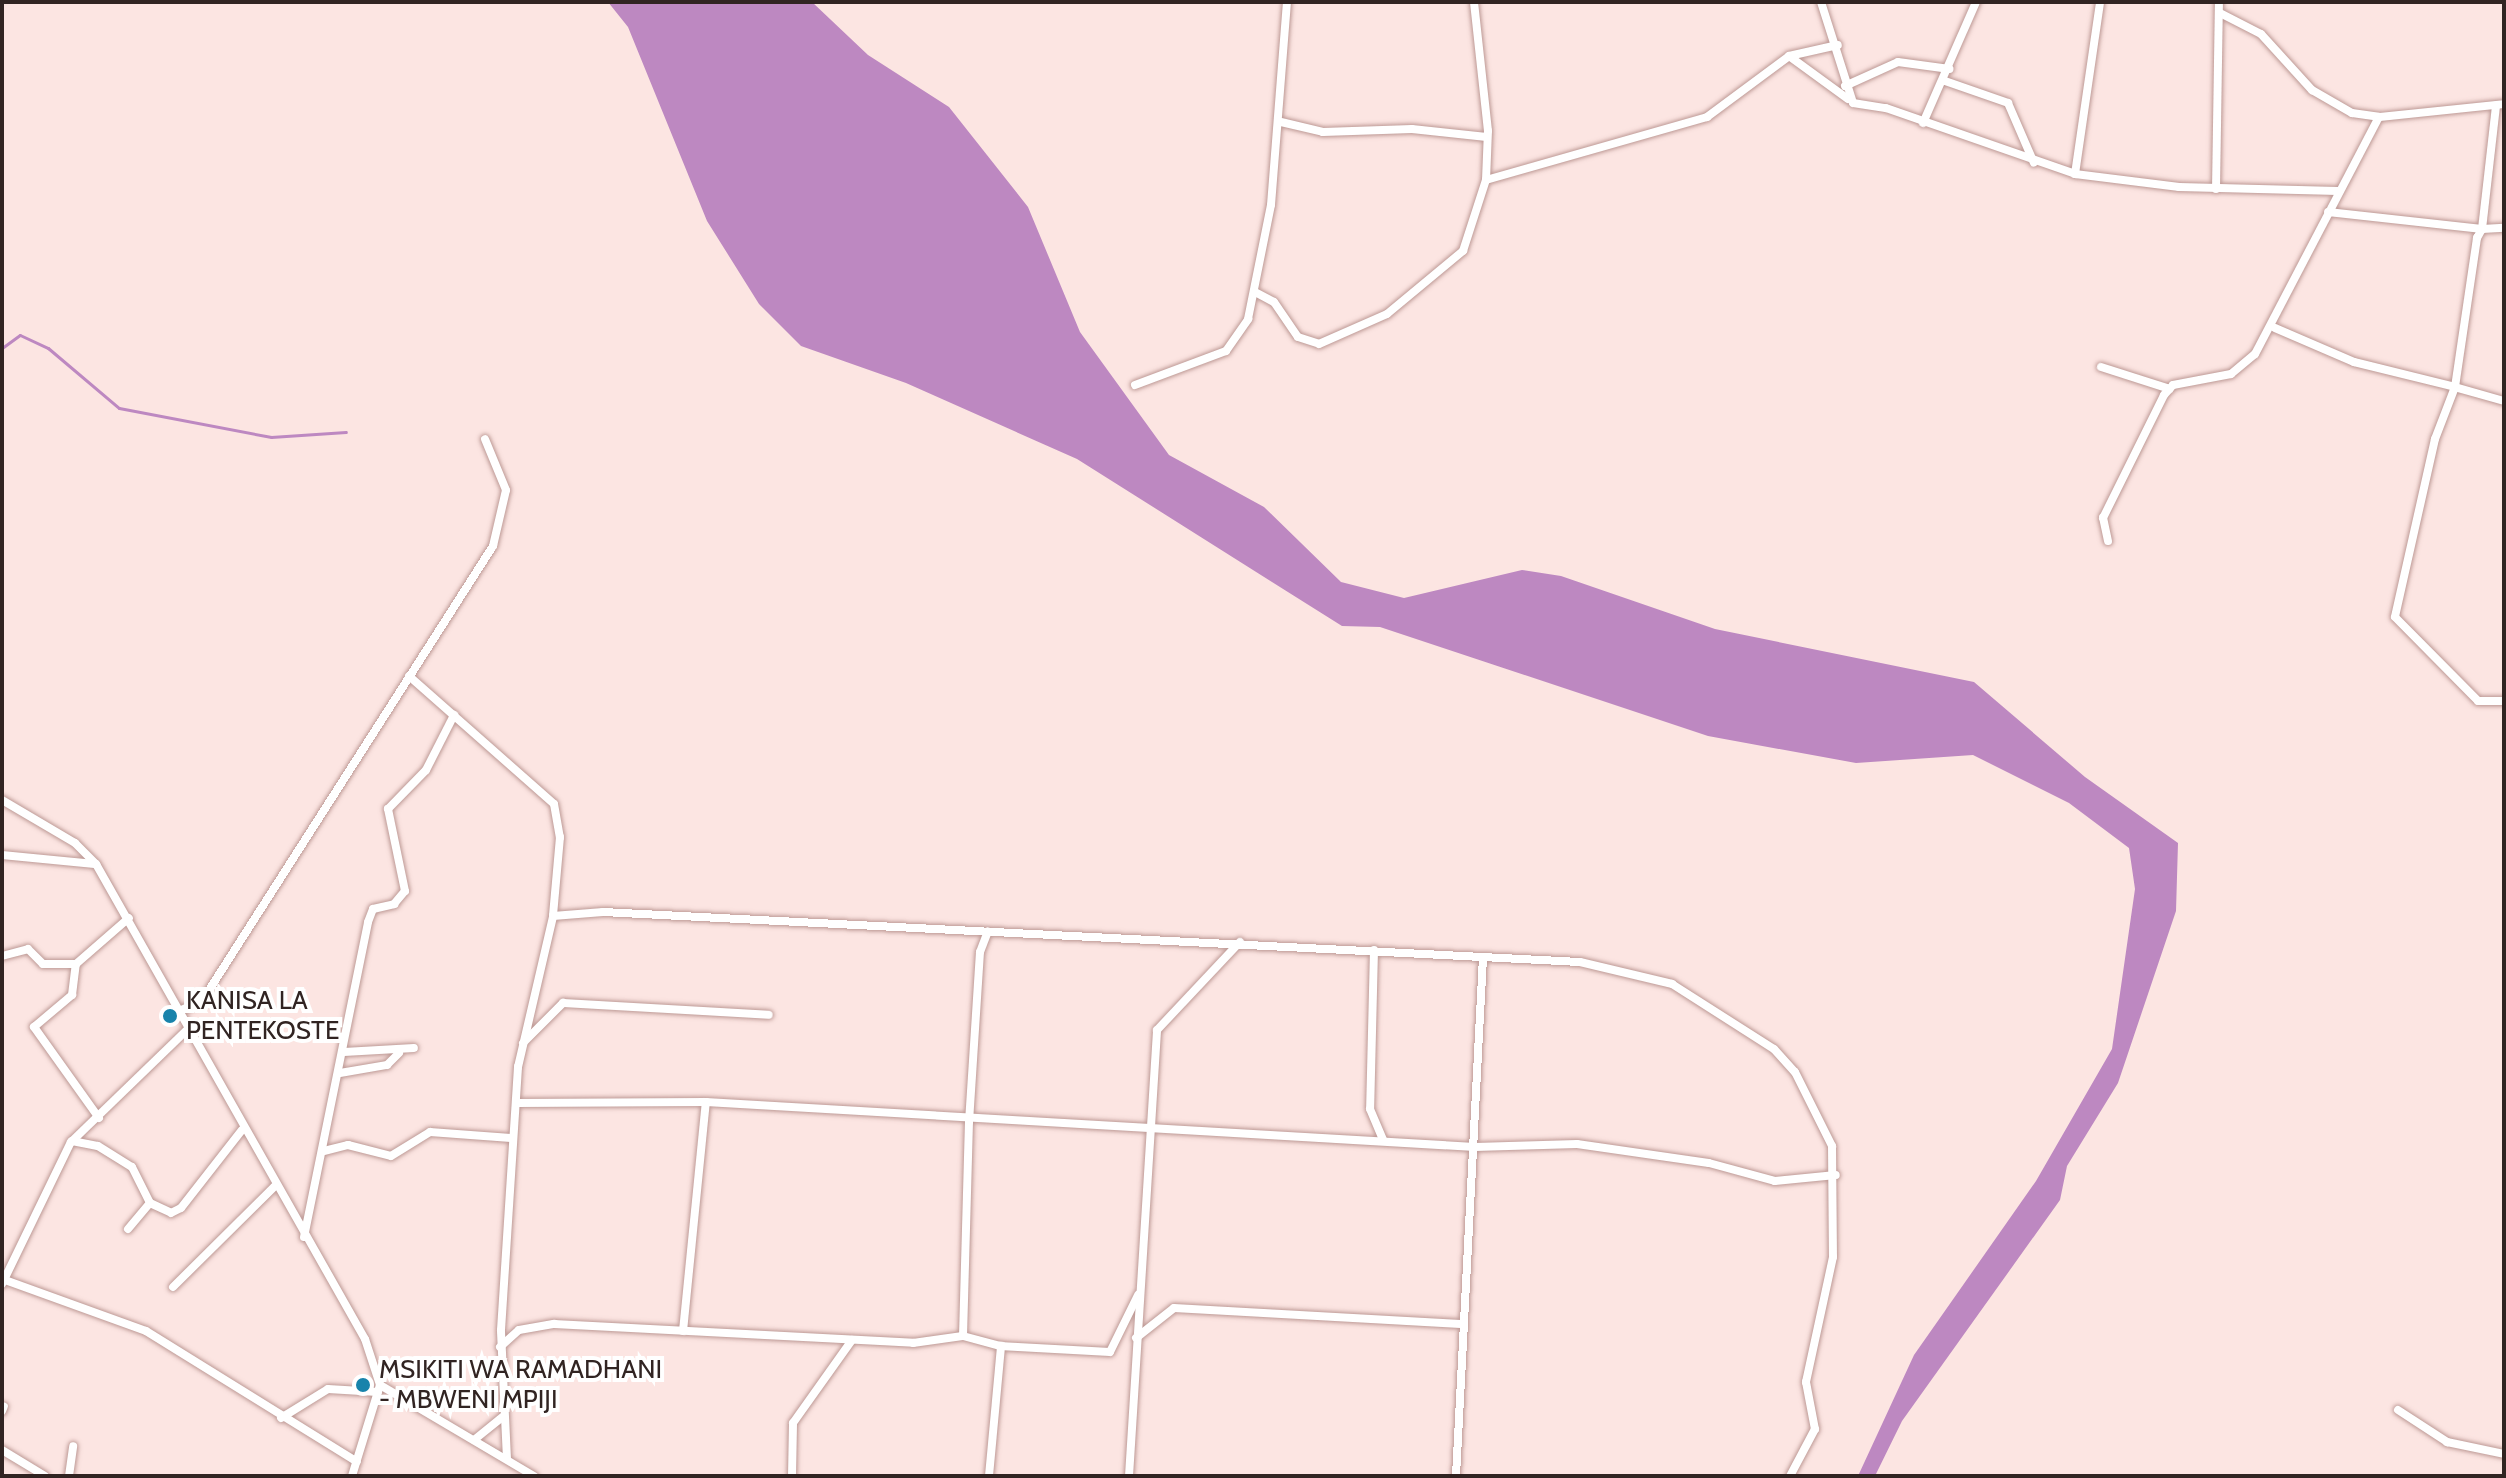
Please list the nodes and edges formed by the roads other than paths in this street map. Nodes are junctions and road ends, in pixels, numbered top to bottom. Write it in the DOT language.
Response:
graph roads {
  1 [pos="1287,2"];
  2 [pos="1474,2"];
  3 [pos="1821,2"];
  4 [pos="1976,2"];
  5 [pos="2100,2"];
  6 [pos="2219,2"];
  7 [pos="2220,13"];
  8 [pos="1838,45"];
  9 [pos="1789,56"];
  10 [pos="1950,69"];
  11 [pos="1945,81"];
  12 [pos="1845,86"];
  13 [pos="1848,99"];
  14 [pos="2500,105"];
  15 [pos="2379,117"];
  16 [pos="1281,122"];
  17 [pos="1923,123"];
  18 [pos="1487,137"];
  19 [pos="2034,163"];
  20 [pos="2075,174"];
  21 [pos="1486,180"];
  22 [pos="2216,189"];
  23 [pos="2338,191"];
  24 [pos="2328,212"];
  25 [pos="2504,228"];
  26 [pos="2482,229"];
  27 [pos="1255,292"];
  28 [pos="2275,328"];
  29 [pos="2101,367"];
  30 [pos="1135,385"];
  31 [pos="2455,387"];
  32 [pos="2170,389"];
  33 [pos="2504,401"];
  34 [pos="485,439"];
  35 [pos="2108,541"];
  36 [pos="409,676"];
  37 [pos="2504,701"];
  38 [pos="454,715"];
  39 [pos="2,800"];
  40 [pos="2,855"];
  41 [pos="96,864"];
  42 [pos="553,916"];
  43 [pos="129,918"];
  44 [pos="988,931"];
  45 [pos="1240,942"];
  46 [pos="1374,950"];
  47 [pos="2,956"];
  48 [pos="1483,958"];
  49 [pos="76,964"];
  50 [pos="179,1011"];
  51 [pos="769,1015"];
  52 [pos="188,1029"];
  53 [pos="523,1044"];
  54 [pos="414,1048"];
  55 [pos="344,1052"];
  56 [pos="399,1053"];
  57 [pos="340,1073"];
  58 [pos="706,1102"];
  59 [pos="516,1103"];
  60 [pos="99,1118"];
  61 [pos="969,1122"];
  62 [pos="1153,1127"];
  63 [pos="242,1130"];
  64 [pos="511,1138"];
  65 [pos="1383,1139"];
  66 [pos="71,1142"];
  67 [pos="1475,1147"];
  68 [pos="324,1151"];
  69 [pos="1836,1175"];
  70 [pos="275,1186"];
  71 [pos="150,1203"];
  72 [pos="128,1229"];
  73 [pos="304,1237"];
  74 [pos="3,1282"];
  75 [pos="173,1287"];
  76 [pos="1138,1295"];
  77 [pos="1461,1324"];
  78 [pos="683,1331"];
  79 [pos="963,1336"];
  80 [pos="1136,1338"];
  81 [pos="852,1340"];
  82 [pos="1001,1346"];
  83 [pos="500,1347"];
  84 [pos="379,1389"];
  85 [pos="2398,1410"];
  86 [pos="502,1417"];
  87 [pos="280,1418"];
  88 [pos="474,1440"];
  89 [pos="73,1446"];
  90 [pos="2,1450"];
  91 [pos="2504,1454"];
  92 [pos="507,1459"];
  93 [pos="357,1462"];
  94 [pos="38,1476"];
  95 [pos="45,1476"];
  96 [pos="69,1476"];
  97 [pos="352,1476"];
  98 [pos="534,1476"];
  99 [pos="792,1476"];
  100 [pos="989,1476"];
  101 [pos="1129,1476"];
  102 [pos="1456,1476"];
  103 [pos="1790,1476"];
  1 -- 16 [label="street"];
  2 -- 18 [label="street"];
  3 -- 8 [label="street"];
  4 -- 10 [label="street"];
  5 -- 20 [label="street"];
  6 -- 7 [label="street"];
  7 -- 15 [label="street"];
  7 -- 22 [label="street"];
  8 -- 9 [label="street"];
  8 -- 12 [label="street"];
  9 -- 13 [label="street"];
  9 -- 21 [label="street"];
  10 -- 11 [label="street"];
  10 -- 12 [label="street"];
  11 -- 17 [label="street"];
  11 -- 19 [label="street"];
  12 -- 13 [label="street"];
  13 -- 17 [label="street"];
  14 -- 15 [label="street"];
  14 -- 26 [label="street"];
  15 -- 23 [label="street"];
  16 -- 18 [label="street"];
  16 -- 27 [label="street"];
  17 -- 19 [label="street"];
  18 -- 21 [label="street"];
  19 -- 20 [label="street"];
  20 -- 22 [label="street"];
  21 -- 27 [label="street"];
  22 -- 23 [label="street"];
  23 -- 24 [label="street"];
  24 -- 26 [label="street"];
  24 -- 28 [label="street"];
  25 -- 26 [label="street"];
  26 -- 31 [label="street"];
  27 -- 30 [label="street"];
  28 -- 31 [label="street"];
  28 -- 32 [label="street"];
  29 -- 32 [label="street"];
  31 -- 33 [label="street"];
  31 -- 37 [label="street"];
  32 -- 35 [label="street"];
  34 -- 36 [label="street"];
  36 -- 38 [label="street"];
  36 -- 50 [label="street"];
  38 -- 42 [label="street"];
  38 -- 55 [label="street"];
  39 -- 41 [label="street"];
  40 -- 41 [label="street"];
  41 -- 43 [label="street"];
  42 -- 44 [label="street"];
  42 -- 53 [label="street"];
  43 -- 49 [label="street"];
  43 -- 50 [label="street"];
  44 -- 45 [label="street"];
  44 -- 61 [label="street"];
  45 -- 46 [label="street"];
  45 -- 62 [label="street"];
  46 -- 48 [label="street"];
  46 -- 65 [label="street"];
  47 -- 49 [label="street"];
  48 -- 67 [label="street"];
  48 -- 69 [label="street"];
  49 -- 60 [label="street"];
  50 -- 52 [label="street"];
  51 -- 53 [label="street"];
  52 -- 60 [label="street"];
  52 -- 63 [label="street"];
  53 -- 59 [label="street"];
  54 -- 56 [label="street"];
  55 -- 56 [label="street"];
  55 -- 57 [label="street"];
  56 -- 57 [label="street"];
  57 -- 68 [label="street"];
  58 -- 59 [label="street"];
  58 -- 61 [label="street"];
  58 -- 78 [label="street"];
  59 -- 64 [label="street"];
  60 -- 66 [label="street"];
  61 -- 62 [label="street"];
  61 -- 79 [label="street"];
  62 -- 65 [label="street"];
  62 -- 76 [label="street"];
  63 -- 70 [label="street"];
  63 -- 71 [label="street"];
  64 -- 68 [label="street"];
  64 -- 83 [label="street"];
  65 -- 67 [label="street"];
  66 -- 71 [label="street"];
  66 -- 74 [label="street"];
  67 -- 69 [label="street"];
  67 -- 77 [label="street"];
  68 -- 73 [label="street"];
  69 -- 103 [label="street"];
  70 -- 73 [label="street"];
  70 -- 75 [label="street"];
  71 -- 72 [label="street"];
  73 -- 84 [label="street"];
  74 -- 87 [label="street"];
  76 -- 80 [label="street"];
  76 -- 82 [label="street"];
  77 -- 80 [label="street"];
  77 -- 102 [label="street"];
  78 -- 81 [label="street"];
  78 -- 83 [label="street"];
  79 -- 81 [label="street"];
  79 -- 82 [label="street"];
  80 -- 101 [label="street"];
  81 -- 99 [label="street"];
  82 -- 100 [label="street"];
  83 -- 86 [label="street"];
  84 -- 87 [label="street"];
  84 -- 88 [label="street"];
  84 -- 93 [label="street"];
  85 -- 91 [label="street"];
  86 -- 88 [label="street"];
  86 -- 92 [label="street"];
  87 -- 93 [label="street"];
  88 -- 92 [label="street"];
  89 -- 96 [label="street"];
  90 -- 94 [label="street"];
  92 -- 98 [label="street"];
  93 -- 97 [label="street"];
  94 -- 95 [label="street"];
}
